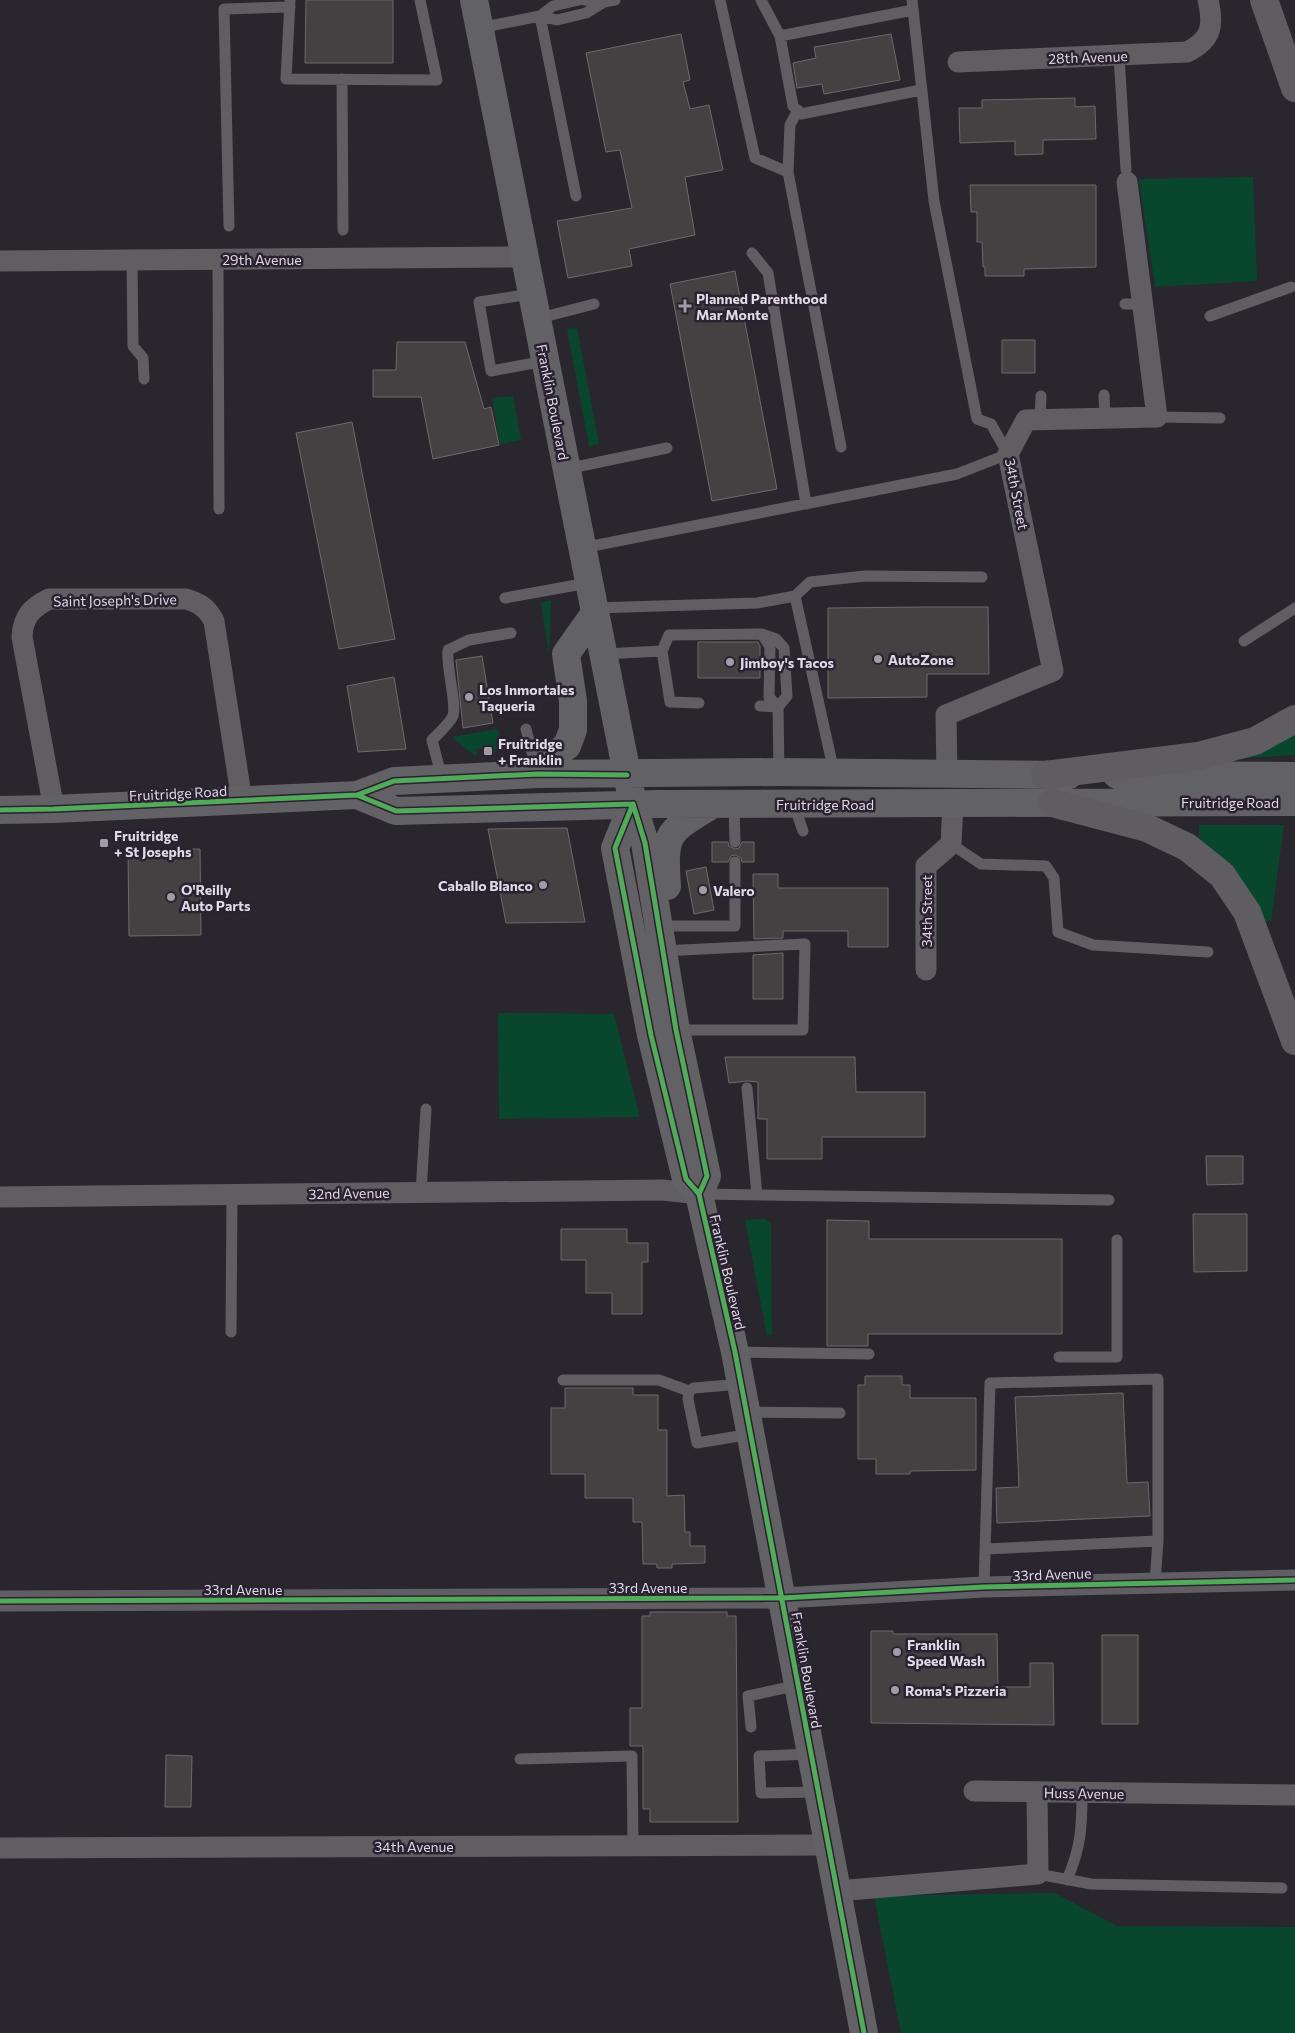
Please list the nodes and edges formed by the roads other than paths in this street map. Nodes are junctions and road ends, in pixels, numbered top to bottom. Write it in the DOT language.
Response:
graph roads {
  1 [pos="420,0"];
  2 [pos="474,0"];
  3 [pos="579,0"];
  4 [pos="585,0"];
  5 [pos="720,0"];
  6 [pos="761,0"];
  7 [pos="1208,0"];
  8 [pos="1264,0"];
  9 [pos="609,1"];
  10 [pos="290,3"];
  11 [pos="912,5"];
  12 [pos="540,16"];
  13 [pos="479,28"];
  14 [pos="780,36"];
  15 [pos="1119,56"];
  16 [pos="958,62"];
  17 [pos="342,80"];
  18 [pos="1295,88"];
  19 [pos="921,90"];
  20 [pos="795,108"];
  21 [pos="788,172"];
  22 [pos="1126,176"];
  23 [pos="576,196"];
  24 [pos="229,226"];
  25 [pos="343,230"];
  26 [pos="752,253"];
  27 [pos="524,257"];
  28 [pos="132,260"];
  29 [pos="218,260"];
  30 [pos="0,261"];
  31 [pos="1291,287"];
  32 [pos="594,304"];
  33 [pos="534,307"];
  34 [pos="1210,316"];
  35 [pos="545,361"];
  36 [pos="144,379"];
  37 [pos="1104,395"];
  38 [pos="1041,396"];
  39 [pos="1105,418"];
  40 [pos="1157,418"];
  41 [pos="1220,418"];
  42 [pos="1040,420"];
  43 [pos="841,447"];
  44 [pos="667,448"];
  45 [pos="1008,454"];
  46 [pos="566,469"];
  47 [pos="806,504"];
  48 [pos="219,509"];
  49 [pos="582,548"];
  50 [pos="982,577"];
  51 [pos="795,596"];
  52 [pos="505,598"];
  53 [pos="592,601"];
  54 [pos="1295,608"];
  55 [pos="510,632"];
  56 [pos="762,634"];
  57 [pos="1244,641"];
  58 [pos="662,652"];
  59 [pos="603,654"];
  60 [pos="699,703"];
  61 [pos="760,706"];
  62 [pos="778,707"];
  63 [pos="1295,719"];
  64 [pos="526,729"];
  65 [pos="779,772"];
  66 [pos="834,773"];
  67 [pos="538,774"];
  68 [pos="627,775"];
  69 [pos="947,775"];
  70 [pos="1045,775"];
  71 [pos="1295,776"];
  72 [pos="442,779"];
  73 [pos="358,795"];
  74 [pos="242,801"];
  75 [pos="1295,802"];
  76 [pos="953,803"];
  77 [pos="1052,803"];
  78 [pos="633,804"];
  79 [pos="724,804"];
  80 [pos="794,805"];
  81 [pos="54,809"];
  82 [pos="0,810"];
  83 [pos="803,831"];
  84 [pos="735,842"];
  85 [pos="950,844"];
  86 [pos="735,862"];
  87 [pos="666,939"];
  88 [pos="1208,952"];
  89 [pos="926,970"];
  90 [pos="676,1030"];
  91 [pos="1295,1041"];
  92 [pos="747,1088"];
  93 [pos="426,1109"];
  94 [pos="421,1193"];
  95 [pos="699,1194"];
  96 [pos="232,1195"];
  97 [pos="757,1195"];
  98 [pos="0,1197"];
  99 [pos="1109,1200"];
  100 [pos="1118,1240"];
  101 [pos="231,1332"];
  102 [pos="735,1352"];
  103 [pos="869,1354"];
  104 [pos="1059,1357"];
  105 [pos="563,1380"];
  106 [pos="740,1384"];
  107 [pos="689,1391"];
  108 [pos="840,1413"];
  109 [pos="749,1423"];
  110 [pos="1158,1541"];
  111 [pos="986,1549"];
  112 [pos="1295,1580"];
  113 [pos="1155,1582"];
  114 [pos="984,1587"];
  115 [pos="782,1598"];
  116 [pos="0,1601"];
  117 [pos="798,1685"];
  118 [pos="751,1727"];
  119 [pos="811,1754"];
  120 [pos="520,1759"];
  121 [pos="974,1791"];
  122 [pos="817,1792"];
  123 [pos="1037,1792"];
  124 [pos="1082,1792"];
  125 [pos="1295,1795"];
  126 [pos="828,1845"];
  127 [pos="633,1846"];
  128 [pos="0,1848"];
  129 [pos="1038,1874"];
  130 [pos="1067,1880"];
  131 [pos="1282,1888"];
  132 [pos="837,1891"];
  133 [pos="864,2033"];
  1 -- 17 [label="lane"];
  2 -- 13 [label="main road, Franklin Boulevard"];
  3 -- 12 [label="lane"];
  4 -- 9 [label="lane"];
  5 -- 21 [label="lane"];
  6 -- 14 [label="lane"];
  7 -- 15 [label="street, 28th Avenue"];
  8 -- 18 [label="highway"];
  9 -- 12 [label="lane"];
  10 -- 17 [label="lane"];
  10 -- 24 [label="lane"];
  11 -- 14 [label="lane"];
  11 -- 19 [label="lane"];
  12 -- 13 [label="lane"];
  12 -- 23 [label="lane"];
  13 -- 27 [label="main road, Franklin Boulevard"];
  14 -- 20 [label="lane"];
  15 -- 16 [label="street, 28th Avenue"];
  15 -- 22 [label="lane"];
  17 -- 25 [label="lane"];
  19 -- 20 [label="lane"];
  19 -- 45 [label="lane"];
  20 -- 21 [label="lane"];
  21 -- 43 [label="lane"];
  22 -- 40 [label="street"];
  26 -- 47 [label="lane"];
  27 -- 29 [label="street, 29th Avenue"];
  27 -- 33 [label="main road, Franklin Boulevard"];
  28 -- 29 [label="street, 29th Avenue"];
  28 -- 30 [label="street, 29th Avenue"];
  28 -- 36 [label="lane"];
  29 -- 48 [label="lane"];
  31 -- 34 [label="lane"];
  32 -- 33 [label="lane"];
  33 -- 35 [label="main road, Franklin Boulevard"];
  33 -- 35 [label="lane"];
  35 -- 46 [label="main road, Franklin Boulevard"];
  37 -- 39 [label="lane"];
  38 -- 42 [label="lane"];
  39 -- 40 [label="street, 34th Street"];
  39 -- 42 [label="street, 34th Street"];
  40 -- 41 [label="lane"];
  42 -- 45 [label="street, 34th Street"];
  44 -- 46 [label="lane"];
  45 -- 47 [label="lane"];
  45 -- 69 [label="street, 34th Street"];
  46 -- 49 [label="main road, Franklin Boulevard"];
  47 -- 49 [label="lane"];
  49 -- 53 [label="main road, Franklin Boulevard"];
  50 -- 51 [label="lane"];
  51 -- 53 [label="lane"];
  51 -- 66 [label="lane"];
  52 -- 53 [label="lane"];
  53 -- 59 [label="main road, Franklin Boulevard"];
  53 -- 67 [label="main road"];
  54 -- 57 [label="lane"];
  55 -- 72 [label="lane"];
  56 -- 58 [label="lane"];
  56 -- 62 [label="lane"];
  56 -- 62 [label="lane"];
  58 -- 59 [label="lane"];
  58 -- 60 [label="lane"];
  59 -- 68 [label="main road, Franklin Boulevard"];
  61 -- 62 [label="lane"];
  62 -- 65 [label="lane"];
  63 -- 70 [label="highway"];
  64 -- 67 [label="lane"];
  65 -- 66 [label="main road, Fruitridge Road"];
  65 -- 68 [label="main road, Fruitridge Road"];
  66 -- 69 [label="main road, Fruitridge Road"];
  67 -- 68 [label="main road, Fruitridge Road"];
  67 -- 72 [label="main road, Fruitridge Road"];
  68 -- 78 [label="main road, Franklin Boulevard"];
  69 -- 70 [label="main road, Fruitridge Road"];
  70 -- 71 [label="main road, Fruitridge Road"];
  72 -- 73 [label="main road, Fruitridge Road"];
  73 -- 74 [label="main road, Fruitridge Road"];
  73 -- 78 [label="main road, Fruitridge Road"];
  74 -- 81 [label="main road, Fruitridge Road"];
  74 -- 81 [label="street, Saint Joseph's Drive"];
  75 -- 77 [label="main road, Fruitridge Road"];
  76 -- 77 [label="main road, Fruitridge Road"];
  76 -- 80 [label="main road, Fruitridge Road"];
  76 -- 85 [label="street"];
  77 -- 91 [label="highway"];
  78 -- 79 [label="main road, Fruitridge Road"];
  78 -- 87 [label="main road, Franklin Boulevard"];
  78 -- 95 [label="main road, Franklin Boulevard"];
  79 -- 80 [label="main road, Fruitridge Road"];
  79 -- 84 [label="lane"];
  79 -- 87 [label="main road"];
  80 -- 83 [label="lane"];
  81 -- 82 [label="main road, Fruitridge Road"];
  85 -- 88 [label="lane"];
  85 -- 89 [label="street, 34th Street"];
  86 -- 87 [label="lane"];
  87 -- 90 [label="main road, Franklin Boulevard"];
  87 -- 90 [label="lane"];
  90 -- 95 [label="main road, Franklin Boulevard"];
  92 -- 97 [label="lane"];
  93 -- 94 [label="lane"];
  94 -- 95 [label="street, 32nd Avenue"];
  94 -- 96 [label="street, 32nd Avenue"];
  95 -- 97 [label="lane"];
  95 -- 102 [label="main road, Franklin Boulevard"];
  96 -- 98 [label="street, 32nd Avenue"];
  96 -- 101 [label="lane"];
  97 -- 99 [label="lane"];
  100 -- 104 [label="lane"];
  102 -- 103 [label="lane"];
  102 -- 106 [label="main road, Franklin Boulevard"];
  105 -- 107 [label="lane"];
  106 -- 107 [label="lane"];
  106 -- 109 [label="main road, Franklin Boulevard"];
  107 -- 109 [label="lane"];
  108 -- 109 [label="lane"];
  109 -- 115 [label="main road, Franklin Boulevard"];
  110 -- 111 [label="lane"];
  110 -- 111 [label="lane"];
  110 -- 113 [label="lane"];
  111 -- 114 [label="lane"];
  112 -- 113 [label="street, 33rd Avenue"];
  113 -- 114 [label="street, 33rd Avenue"];
  114 -- 115 [label="street, 33rd Avenue"];
  115 -- 116 [label="street, 33rd Avenue"];
  115 -- 117 [label="main road, Franklin Boulevard"];
  117 -- 118 [label="lane"];
  117 -- 119 [label="main road, Franklin Boulevard"];
  119 -- 122 [label="main road, Franklin Boulevard"];
  119 -- 122 [label="lane"];
  120 -- 127 [label="lane"];
  121 -- 123 [label="street"];
  122 -- 126 [label="main road, Franklin Boulevard"];
  123 -- 124 [label="street, Huss Avenue"];
  123 -- 129 [label="street, Huss Avenue"];
  124 -- 125 [label="street, Huss Avenue"];
  124 -- 130 [label="lane"];
  126 -- 127 [label="street, 34th Avenue"];
  126 -- 132 [label="main road, Franklin Boulevard"];
  127 -- 128 [label="street, 34th Avenue"];
  129 -- 130 [label="lane"];
  129 -- 132 [label="street"];
  130 -- 131 [label="lane"];
  132 -- 133 [label="main road, Franklin Boulevard"];
}
